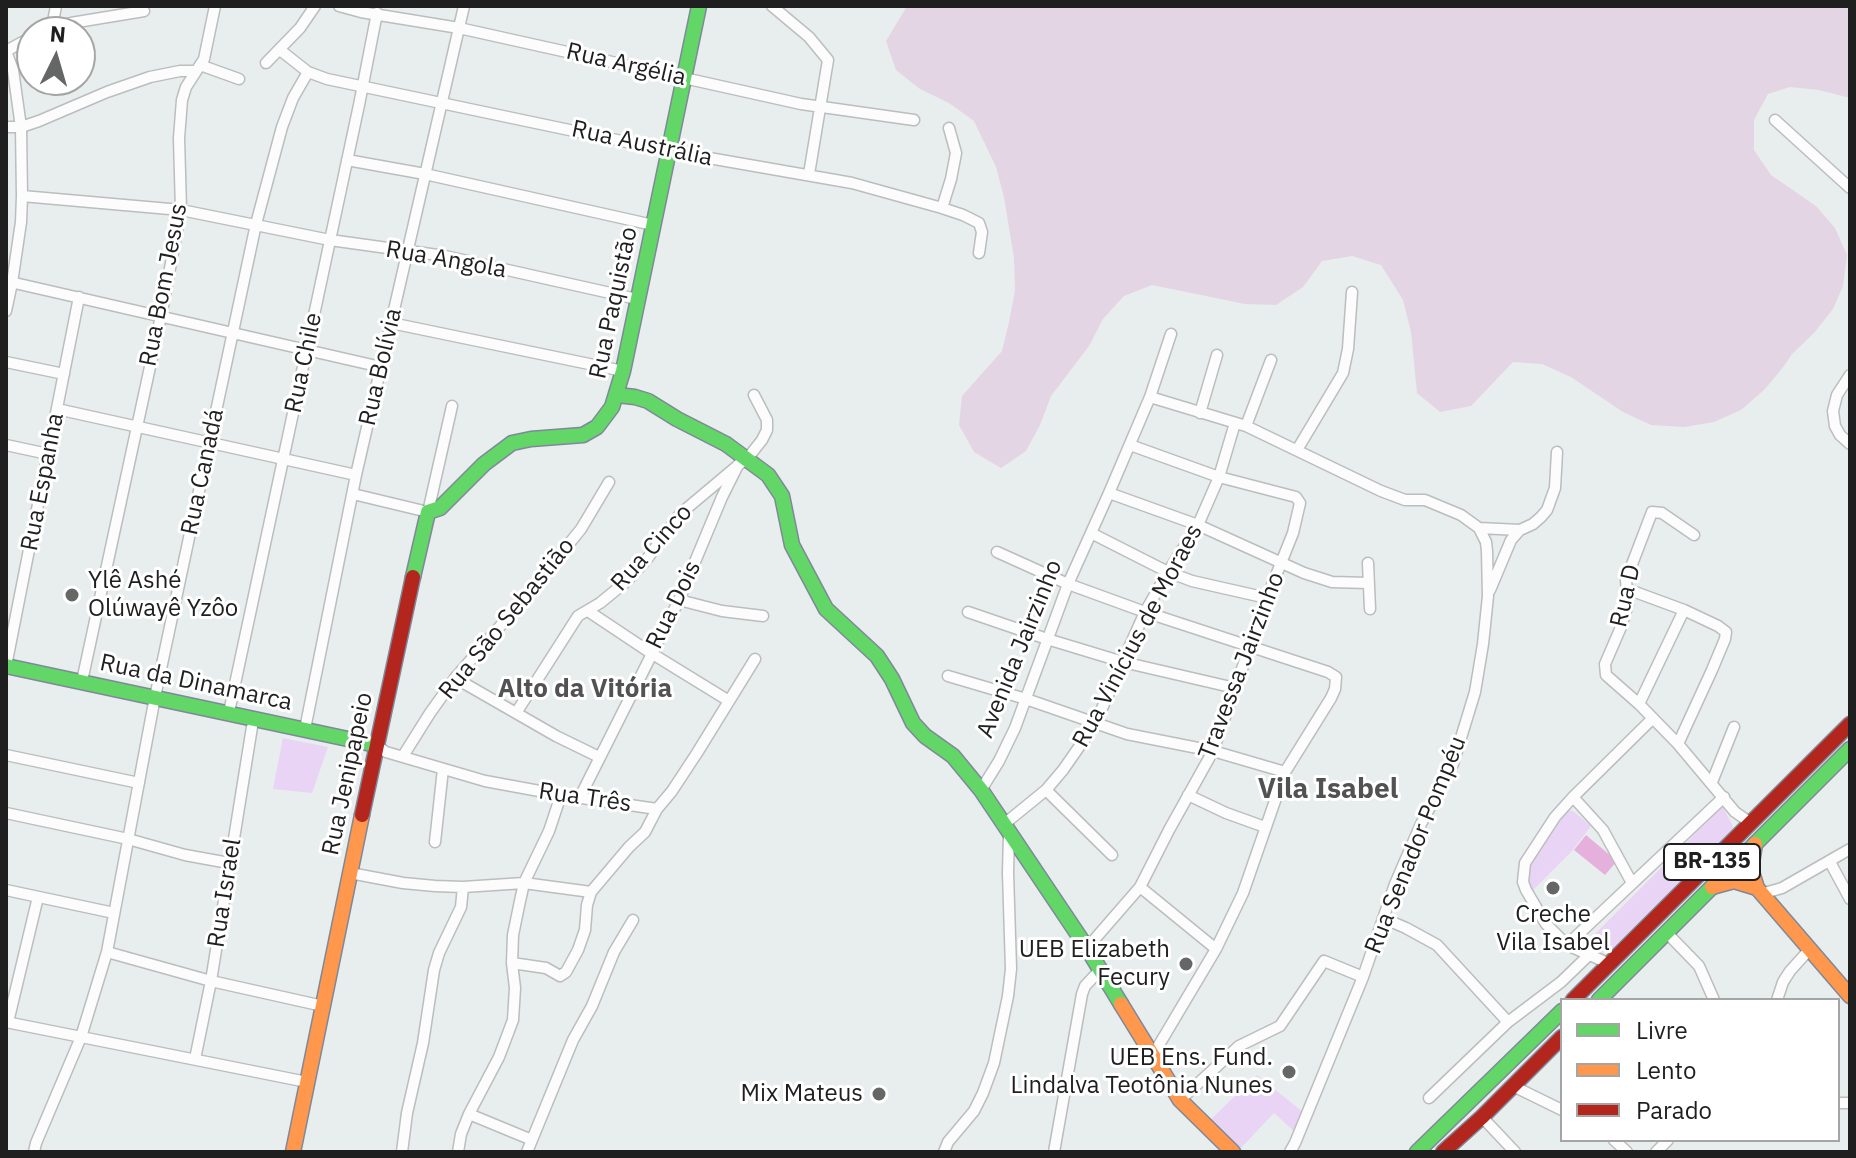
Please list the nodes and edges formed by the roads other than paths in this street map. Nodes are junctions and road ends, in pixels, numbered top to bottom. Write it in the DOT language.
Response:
graph roads {
  1 [pos="215,6"];
  2 [pos="315,6"];
  3 [pos="339,6"];
  4 [pos="464,6"];
  5 [pos="699,6"];
  6 [pos="772,6"];
  7 [pos="121,10"];
  8 [pos="144,11"];
  9 [pos="377,13"];
  10 [pos="96,16"];
  11 [pos="459,28"];
  12 [pos="280,50"];
  13 [pos="6,51"];
  14 [pos="266,63"];
  15 [pos="198,68"];
  16 [pos="308,72"];
  17 [pos="683,78"];
  18 [pos="239,79"];
  19 [pos="362,87"];
  20 [pos="442,103"];
  21 [pos="819,107"];
  22 [pos="914,120"];
  23 [pos="1775,120"];
  24 [pos="6,127"];
  25 [pos="21,127"];
  26 [pos="949,128"];
  27 [pos="669,151"];
  28 [pos="347,160"];
  29 [pos="425,174"];
  30 [pos="809,174"];
  31 [pos="1850,188"];
  32 [pos="22,196"];
  33 [pos="942,208"];
  34 [pos="181,210"];
  35 [pos="256,224"];
  36 [pos="653,225"];
  37 [pos="330,240"];
  38 [pos="408,250"];
  39 [pos="979,253"];
  40 [pos="9,282"];
  41 [pos="1352,292"];
  42 [pos="79,297"];
  43 [pos="637,299"];
  44 [pos="6,311"];
  45 [pos="161,316"];
  46 [pos="391,323"];
  47 [pos="233,334"];
  48 [pos="1171,334"];
  49 [pos="306,350"];
  50 [pos="1217,355"];
  51 [pos="1271,360"];
  52 [pos="6,362"];
  53 [pos="381,367"];
  54 [pos="623,371"];
  55 [pos="64,374"];
  56 [pos="1850,375"];
  57 [pos="617,395"];
  58 [pos="754,395"];
  59 [pos="1150,397"];
  60 [pos="452,406"];
  61 [pos="57,409"];
  62 [pos="1200,413"];
  63 [pos="1241,425"];
  64 [pos="136,426"];
  65 [pos="209,442"];
  66 [pos="1850,444"];
  67 [pos="6,445"];
  68 [pos="1130,445"];
  69 [pos="1297,450"];
  70 [pos="1557,452"];
  71 [pos="48,454"];
  72 [pos="283,459"];
  73 [pos="743,462"];
  74 [pos="356,475"];
  75 [pos="1219,477"];
  76 [pos="609,482"];
  77 [pos="1109,493"];
  78 [pos="353,494"];
  79 [pos="428,512"];
  80 [pos="1198,525"];
  81 [pos="1479,528"];
  82 [pos="1520,530"];
  83 [pos="1091,533"];
  84 [pos="1694,535"];
  85 [pos="997,552"];
  86 [pos="1282,562"];
  87 [pos="1368,563"];
  88 [pos="1168,572"];
  89 [pos="1368,583"];
  90 [pos="1068,584"];
  91 [pos="1627,589"];
  92 [pos="1488,596"];
  93 [pos="1267,598"];
  94 [pos="679,600"];
  95 [pos="1370,609"];
  96 [pos="1684,610"];
  97 [pos="588,611"];
  98 [pos="968,612"];
  99 [pos="1145,612"];
  100 [pos="763,616"];
  101 [pos="1047,639"];
  102 [pos="1251,646"];
  103 [pos="651,653"];
  104 [pos="755,659"];
  105 [pos="1123,662"];
  106 [pos="6,666"];
  107 [pos="6,675"];
  108 [pos="948,676"];
  109 [pos="455,678"];
  110 [pos="82,681"];
  111 [pos="1235,688"];
  112 [pos="1026,699"];
  113 [pos="154,701"];
  114 [pos="729,701"];
  115 [pos="1639,704"];
  116 [pos="229,712"];
  117 [pos="516,713"];
  118 [pos="1653,718"];
  119 [pos="1095,724"];
  120 [pos="1850,724"];
  121 [pos="252,727"];
  122 [pos="1734,727"];
  123 [pos="305,729"];
  124 [pos="1678,744"];
  125 [pos="1850,749"];
  126 [pos="379,750"];
  127 [pos="1213,751"];
  128 [pos="6,755"];
  129 [pos="403,756"];
  130 [pos="599,757"];
  131 [pos="443,769"];
  132 [pos="1285,772"];
  133 [pos="1712,782"];
  134 [pos="139,783"];
  135 [pos="981,790"];
  136 [pos="1046,790"];
  137 [pos="561,795"];
  138 [pos="1188,795"];
  139 [pos="580,797"];
  140 [pos="1573,797"];
  141 [pos="1724,797"];
  142 [pos="657,809"];
  143 [pos="6,813"];
  144 [pos="1265,827"];
  145 [pos="1746,828"];
  146 [pos="1006,830"];
  147 [pos="128,839"];
  148 [pos="435,842"];
  149 [pos="1755,844"];
  150 [pos="1850,849"];
  151 [pos="1112,855"];
  152 [pos="1830,862"];
  153 [pos="229,863"];
  154 [pos="350,873"];
  155 [pos="524,883"];
  156 [pos="1632,883"];
  157 [pos="463,887"];
  158 [pos="1140,887"];
  159 [pos="1711,888"];
  160 [pos="6,890"];
  161 [pos="1759,891"];
  162 [pos="591,892"];
  163 [pos="38,897"];
  164 [pos="1850,899"];
  165 [pos="114,913"];
  166 [pos="1383,918"];
  167 [pos="633,920"];
  168 [pos="1666,932"];
  169 [pos="1567,945"];
  170 [pos="1087,948"];
  171 [pos="1216,949"];
  172 [pos="1809,950"];
  173 [pos="107,952"];
  174 [pos="1589,955"];
  175 [pos="512,963"];
  176 [pos="1610,964"];
  177 [pos="1099,971"];
  178 [pos="1363,977"];
  179 [pos="211,981"];
  180 [pos="1850,996"];
  181 [pos="1577,997"];
  182 [pos="1601,998"];
  183 [pos="1713,998"];
  184 [pos="1778,998"];
  185 [pos="323,1006"];
  186 [pos="1560,1013"];
  187 [pos="1560,1021"];
  188 [pos="7,1022"];
  189 [pos="1508,1022"];
  190 [pos="81,1037"];
  191 [pos="1560,1039"];
  192 [pos="1153,1055"];
  193 [pos="195,1059"];
  194 [pos="1538,1061"];
  195 [pos="307,1082"];
  196 [pos="1513,1086"];
  197 [pos="1429,1098"];
  198 [pos="1180,1100"];
  199 [pos="1560,1109"];
  200 [pos="469,1114"];
  201 [pos="1482,1117"];
  202 [pos="532,1140"];
  203 [pos="34,1152"];
  204 [pos="293,1152"];
  205 [pos="402,1152"];
  206 [pos="458,1152"];
  207 [pos="527,1152"];
  208 [pos="944,1152"];
  209 [pos="1054,1152"];
  210 [pos="1233,1152"];
  211 [pos="1290,1152"];
  212 [pos="1417,1152"];
  213 [pos="1443,1152"];
  214 [pos="1515,1152"];
  1 -- 15 [label="street, Rua Bom Jesus"];
  2 -- 12 [label="street"];
  3 -- 9 [label="street, Rua Argélia"];
  4 -- 11 [label="street, Rua Bolívia"];
  5 -- 17 [label="main road, Rua Paquistão"];
  6 -- 21 [label="street"];
  7 -- 8 [label="street"];
  7 -- 10 [label="street"];
  9 -- 11 [label="street, Rua Argélia"];
  9 -- 19 [label="street, Rua Chile"];
  11 -- 17 [label="street, Rua Argélia"];
  11 -- 20 [label="street, Rua Bolívia"];
  12 -- 14 [label="street"];
  12 -- 16 [label="street, Rua Austrália"];
  13 -- 25 [label="street"];
  15 -- 18 [label="street"];
  15 -- 25 [label="street"];
  15 -- 34 [label="street, Rua Bom Jesus"];
  16 -- 19 [label="street, Rua Austrália"];
  16 -- 35 [label="street, Rua Canadá"];
  17 -- 21 [label="street, Rua Argélia"];
  17 -- 27 [label="main road, Rua Paquistão"];
  19 -- 20 [label="street, Rua Austrália"];
  19 -- 28 [label="street, Rua Chile"];
  20 -- 27 [label="street, Rua Austrália"];
  20 -- 29 [label="street, Rua Bolívia"];
  21 -- 22 [label="street, Rua Argélia"];
  21 -- 30 [label="street"];
  23 -- 31 [label="street"];
  24 -- 25 [label="street"];
  25 -- 32 [label="street"];
  26 -- 33 [label="street"];
  27 -- 30 [label="street, Rua Austrália"];
  27 -- 36 [label="main road, Rua Paquistão"];
  28 -- 29 [label="street"];
  28 -- 37 [label="street, Rua Chile"];
  29 -- 36 [label="street"];
  29 -- 38 [label="street, Rua Bolívia"];
  30 -- 33 [label="street, Rua Austrália"];
  32 -- 34 [label="street, Rua Angola"];
  32 -- 40 [label="street"];
  33 -- 39 [label="street, Rua Austrália"];
  34 -- 35 [label="street, Rua Angola"];
  34 -- 45 [label="street, Rua Bom Jesus"];
  35 -- 37 [label="street, Rua Angola"];
  35 -- 47 [label="street, Rua Canadá"];
  36 -- 43 [label="main road, Rua Paquistão"];
  37 -- 38 [label="street, Rua Angola"];
  37 -- 49 [label="street, Rua Chile"];
  38 -- 43 [label="street, Rua Angola"];
  38 -- 46 [label="street, Rua Bolívia"];
  40 -- 42 [label="street"];
  40 -- 44 [label="street"];
  41 -- 69 [label="street"];
  42 -- 45 [label="street"];
  42 -- 55 [label="street, Rua Espanha"];
  43 -- 54 [label="main road, Rua Paquistão"];
  45 -- 47 [label="street"];
  45 -- 64 [label="street, Rua Bom Jesus"];
  46 -- 53 [label="street, Rua Bolívia"];
  46 -- 54 [label="street"];
  47 -- 49 [label="street"];
  47 -- 65 [label="street, Rua Canadá"];
  48 -- 59 [label="street, Avenida Jairzinho"];
  49 -- 53 [label="street"];
  49 -- 72 [label="street, Rua Chile"];
  50 -- 62 [label="street"];
  51 -- 63 [label="street, Rua Vinícius de Moraes"];
  52 -- 55 [label="street"];
  53 -- 74 [label="street, Rua Bolívia"];
  54 -- 57 [label="main road, Rua Paquistão"];
  55 -- 61 [label="street, Rua Espanha"];
  56 -- 66 [label="street"];
  57 -- 73 [label="main road"];
  57 -- 79 [label="main road, Rua Paquistão"];
  58 -- 73 [label="street"];
  59 -- 62 [label="street"];
  59 -- 68 [label="street, Avenida Jairzinho"];
  60 -- 79 [label="street, Rua Jenipapeio"];
  61 -- 64 [label="street"];
  61 -- 71 [label="street, Rua Espanha"];
  62 -- 63 [label="street"];
  63 -- 69 [label="street"];
  63 -- 75 [label="street, Rua Vinícius de Moraes"];
  64 -- 65 [label="street"];
  64 -- 110 [label="street, Rua Bom Jesus"];
  65 -- 72 [label="street"];
  65 -- 113 [label="street, Rua Canadá"];
  67 -- 71 [label="street"];
  68 -- 75 [label="street"];
  68 -- 77 [label="street, Avenida Jairzinho"];
  69 -- 81 [label="street"];
  70 -- 82 [label="street"];
  71 -- 106 [label="street, Rua Espanha"];
  72 -- 74 [label="street"];
  72 -- 116 [label="street, Rua Chile"];
  73 -- 94 [label="street, Rua Dois"];
  73 -- 97 [label="street, Rua Cinco"];
  73 -- 135 [label="main road"];
  74 -- 78 [label="street, Rua Bolívia"];
  75 -- 80 [label="street, Rua Vinícius de Moraes"];
  75 -- 86 [label="street, Travessa Jairzinho"];
  76 -- 109 [label="street, Rua São Sebastião"];
  77 -- 80 [label="street"];
  77 -- 83 [label="street, Avenida Jairzinho"];
  78 -- 79 [label="street"];
  78 -- 123 [label="street, Rua Bolívia"];
  79 -- 126 [label="main road, Rua Jenipapeio"];
  80 -- 86 [label="street"];
  80 -- 88 [label="street, Rua Vinícius de Moraes"];
  81 -- 82 [label="street"];
  81 -- 92 [label="street, Rua Senador Pompéu"];
  82 -- 92 [label="street"];
  83 -- 88 [label="street"];
  83 -- 90 [label="street, Avenida Jairzinho"];
  84 -- 91 [label="street, Rua D"];
  85 -- 90 [label="street"];
  86 -- 89 [label="street"];
  86 -- 93 [label="street, Travessa Jairzinho"];
  87 -- 89 [label="street"];
  88 -- 93 [label="street"];
  88 -- 99 [label="street, Rua Vinícius de Moraes"];
  89 -- 95 [label="street"];
  90 -- 99 [label="street"];
  90 -- 101 [label="street, Avenida Jairzinho"];
  91 -- 96 [label="street"];
  91 -- 115 [label="street, Rua D"];
  92 -- 166 [label="street, Rua Senador Pompéu"];
  93 -- 102 [label="street, Travessa Jairzinho"];
  94 -- 100 [label="street"];
  94 -- 103 [label="street, Rua Dois"];
  96 -- 115 [label="street"];
  96 -- 124 [label="street"];
  97 -- 103 [label="street"];
  97 -- 117 [label="street, Rua Cinco"];
  98 -- 101 [label="street"];
  99 -- 102 [label="street"];
  99 -- 105 [label="street, Rua Vinícius de Moraes"];
  101 -- 105 [label="street"];
  101 -- 112 [label="street, Avenida Jairzinho"];
  102 -- 111 [label="street, Travessa Jairzinho"];
  102 -- 132 [label="street"];
  103 -- 114 [label="street"];
  103 -- 130 [label="street, Rua Dois"];
  104 -- 114 [label="street, Rua Três"];
  105 -- 111 [label="street"];
  105 -- 119 [label="street, Rua Vinícius de Moraes"];
  106 -- 110 [label="main road, Rua da Dinamarca"];
  107 -- 113 [label="main road, Rua da Dinamarca"];
  108 -- 112 [label="street"];
  109 -- 117 [label="street"];
  109 -- 129 [label="street, Rua São Sebastião"];
  110 -- 113 [label="main road, Rua da Dinamarca"];
  111 -- 127 [label="street, Travessa Jairzinho"];
  112 -- 119 [label="street"];
  112 -- 135 [label="street, Avenida Jairzinho"];
  113 -- 116 [label="main road, Rua da Dinamarca"];
  113 -- 121 [label="main road, Rua da Dinamarca"];
  113 -- 134 [label="street, Rua Canadá"];
  114 -- 142 [label="street, Rua Três"];
  115 -- 118 [label="street, Rua D"];
  116 -- 123 [label="main road, Rua da Dinamarca"];
  117 -- 130 [label="street"];
  118 -- 124 [label="street, Rua D"];
  118 -- 140 [label="street"];
  119 -- 127 [label="street"];
  119 -- 136 [label="street, Rua Vinícius de Moraes"];
  120 -- 145 [label="main road, BR-135"];
  121 -- 126 [label="main road, Rua da Dinamarca"];
  121 -- 153 [label="street, Rua Israel"];
  122 -- 133 [label="street"];
  123 -- 126 [label="main road, Rua da Dinamarca"];
  124 -- 133 [label="street, Rua D"];
  125 -- 149 [label="main road, BR-135"];
  126 -- 129 [label="street, Rua Três"];
  126 -- 154 [label="main road, Rua Jenipapeio"];
  127 -- 132 [label="street"];
  127 -- 138 [label="street, Travessa Jairzinho"];
  128 -- 134 [label="street"];
  129 -- 131 [label="street, Rua Três"];
  130 -- 139 [label="street, Rua Dois"];
  131 -- 137 [label="street, Rua Três"];
  131 -- 148 [label="street"];
  132 -- 144 [label="street"];
  133 -- 141 [label="street, Rua D"];
  134 -- 147 [label="street, Rua Canadá"];
  135 -- 146 [label="main road"];
  136 -- 146 [label="street, Rua Vinícius de Moraes"];
  136 -- 151 [label="street"];
  137 -- 139 [label="street, Rua Três"];
  137 -- 155 [label="street"];
  138 -- 144 [label="street"];
  138 -- 158 [label="street, Travessa Jairzinho"];
  139 -- 142 [label="street, Rua Três"];
  140 -- 156 [label="street"];
  140 -- 169 [label="street"];
  141 -- 145 [label="street, Rua D"];
  141 -- 156 [label="street"];
  142 -- 162 [label="street"];
  143 -- 147 [label="street"];
  144 -- 171 [label="street"];
  145 -- 176 [label="main road, BR-135"];
  146 -- 170 [label="main road"];
  146 -- 208 [label="street"];
  147 -- 153 [label="street"];
  147 -- 165 [label="street, Rua Canadá"];
  149 -- 159 [label="main road, BR-135"];
  149 -- 161 [label="main road"];
  150 -- 152 [label="street"];
  152 -- 161 [label="street"];
  152 -- 164 [label="street"];
  153 -- 179 [label="street, Rua Israel"];
  154 -- 157 [label="street"];
  154 -- 185 [label="main road, Rua Jenipapeio"];
  155 -- 157 [label="street"];
  155 -- 162 [label="street"];
  155 -- 175 [label="street"];
  156 -- 169 [label="street"];
  157 -- 205 [label="street"];
  158 -- 170 [label="street, Travessa Jairzinho"];
  158 -- 171 [label="street"];
  159 -- 161 [label="main road"];
  159 -- 168 [label="main road, BR-135"];
  160 -- 163 [label="street"];
  161 -- 172 [label="main road"];
  162 -- 175 [label="street"];
  163 -- 165 [label="street"];
  163 -- 188 [label="street"];
  165 -- 173 [label="street, Rua Canadá"];
  166 -- 178 [label="street, Rua Senador Pompéu"];
  166 -- 189 [label="street"];
  167 -- 202 [label="street"];
  168 -- 182 [label="main road, BR-135"];
  168 -- 183 [label="street"];
  169 -- 174 [label="street"];
  170 -- 177 [label="main road"];
  171 -- 192 [label="street"];
  172 -- 180 [label="main road"];
  172 -- 184 [label="street"];
  173 -- 179 [label="street"];
  173 -- 190 [label="street, Rua Canadá"];
  174 -- 176 [label="street"];
  174 -- 189 [label="street"];
  175 -- 200 [label="street"];
  176 -- 181 [label="main road, BR-135"];
  177 -- 192 [label="main road"];
  177 -- 209 [label="street"];
  178 -- 198 [label="street"];
  178 -- 211 [label="street, Rua Senador Pompéu"];
  179 -- 185 [label="street"];
  179 -- 193 [label="street, Rua Israel"];
  185 -- 195 [label="main road, Rua Jenipapeio"];
  186 -- 212 [label="main road"];
  187 -- 194 [label="main road"];
  188 -- 190 [label="street"];
  189 -- 197 [label="street"];
  190 -- 193 [label="street"];
  190 -- 203 [label="street, Rua Canadá"];
  191 -- 194 [label="main road"];
  192 -- 198 [label="main road"];
  193 -- 195 [label="street"];
  194 -- 196 [label="main road"];
  195 -- 204 [label="main road, Rua Jenipapeio"];
  196 -- 199 [label="street"];
  196 -- 201 [label="main road"];
  198 -- 210 [label="main road"];
  200 -- 202 [label="street"];
  200 -- 206 [label="street"];
  201 -- 213 [label="main road"];
  201 -- 214 [label="street"];
  202 -- 207 [label="street"];
}
